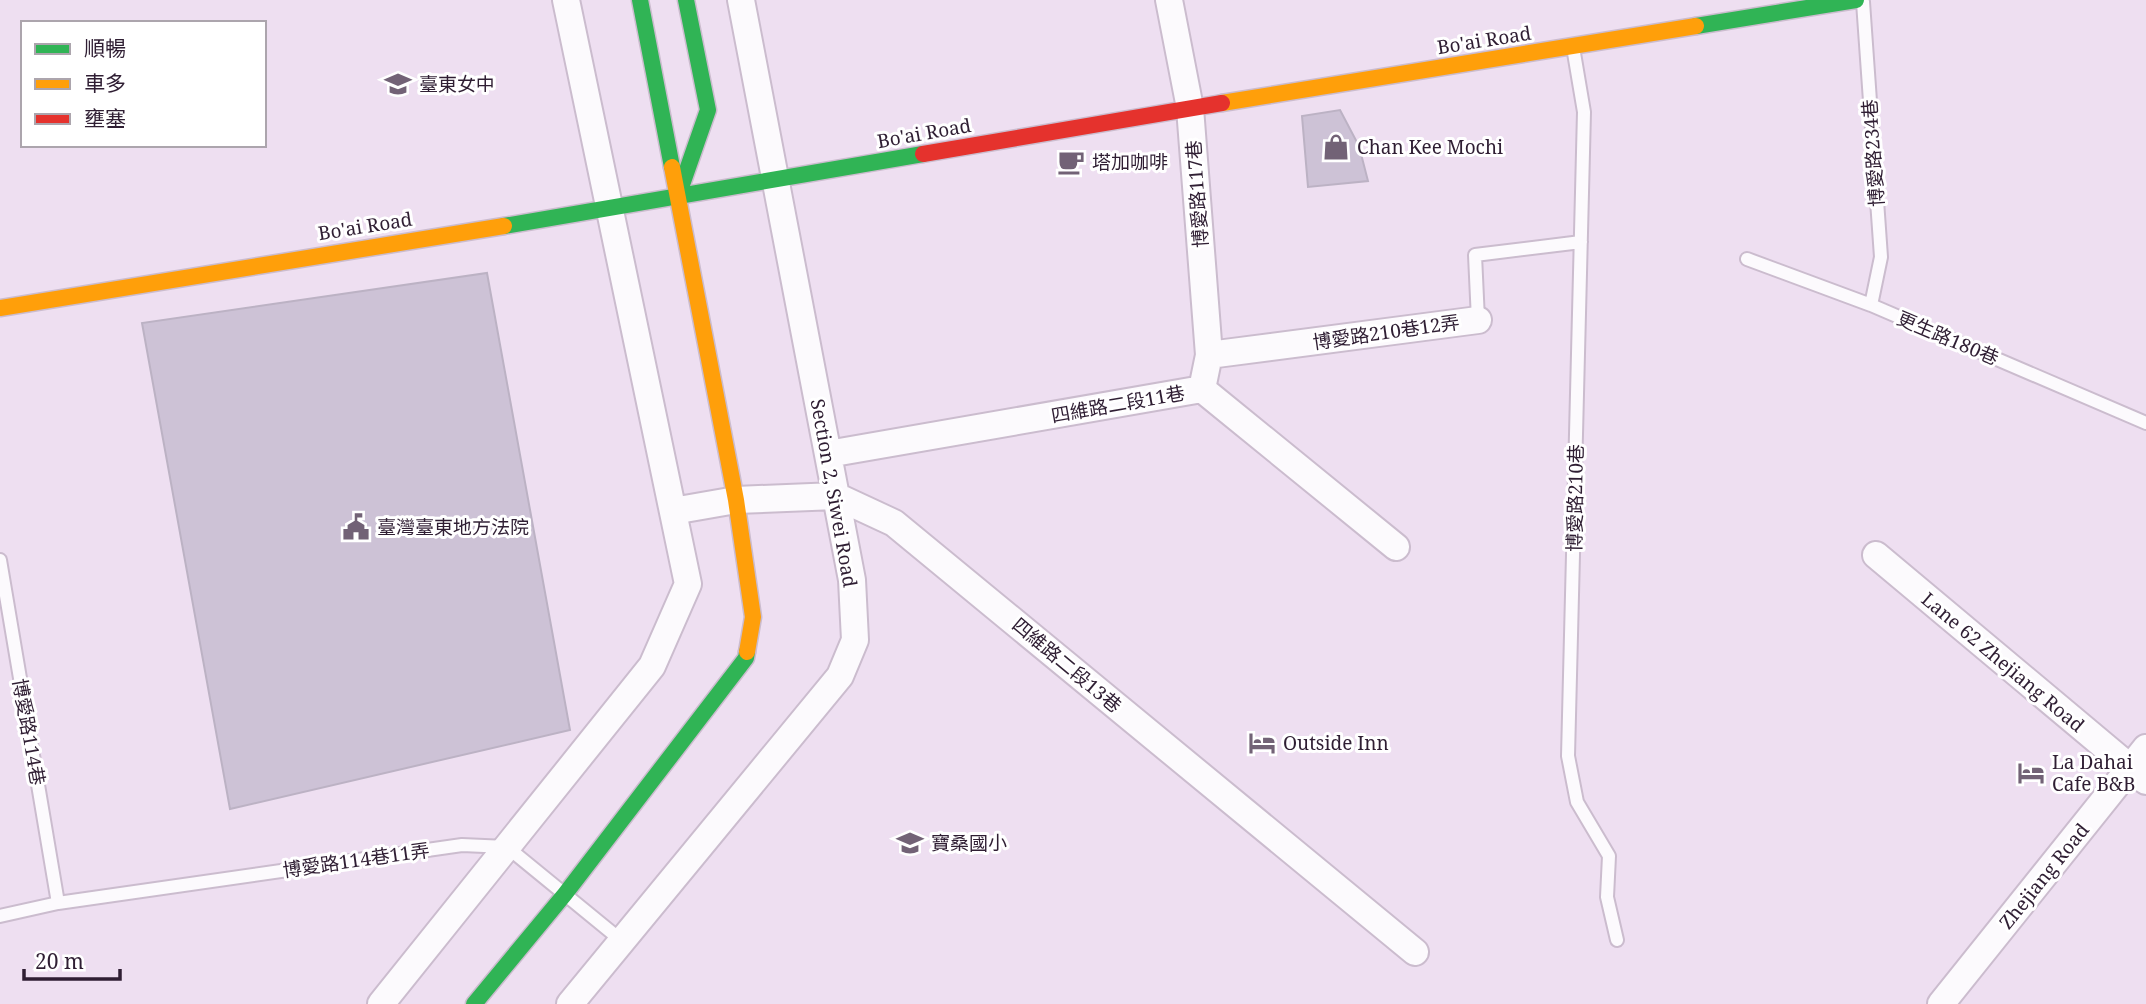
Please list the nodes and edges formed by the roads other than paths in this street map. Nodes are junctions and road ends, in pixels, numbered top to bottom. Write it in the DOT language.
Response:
graph roads {
  1 [pos="566,0"];
  2 [pos="640,0"];
  3 [pos="686,0"];
  4 [pos="741,0"];
  5 [pos="1169,0"];
  6 [pos="1856,0"];
  7 [pos="1863,0"];
  8 [pos="1573,47"];
  9 [pos="1190,108"];
  10 [pos="777,179"];
  11 [pos="678,197"];
  12 [pos="610,207"];
  13 [pos="1581,242"];
  14 [pos="1747,259"];
  15 [pos="1871,305"];
  16 [pos="0,308"];
  17 [pos="1478,320"];
  18 [pos="1209,355"];
  19 [pos="1202,389"];
  20 [pos="2146,423"];
  21 [pos="828,454"];
  22 [pos="836,496"];
  23 [pos="736,500"];
  24 [pos="673,511"];
  25 [pos="1396,547"];
  26 [pos="1876,555"];
  27 [pos="0,560"];
  28 [pos="2141,766"];
  29 [pos="507,847"];
  30 [pos="565,894"];
  31 [pos="58,903"];
  32 [pos="0,916"];
  33 [pos="1616,940"];
  34 [pos="622,941"];
  35 [pos="1415,952"];
  36 [pos="1954,999"];
  37 [pos="381,1004"];
  38 [pos="474,1004"];
  39 [pos="570,1004"];
  1 -- 12 [label="street"];
  2 -- 11 [label="street"];
  3 -- 11 [label="street"];
  4 -- 10 [label="street, Section 2, Siwei Road"];
  5 -- 9 [label="street, 博愛路117巷"];
  6 -- 8 [label="street, Bo'ai Road"];
  7 -- 15 [label="lane, 博愛路234巷"];
  8 -- 9 [label="street, Bo'ai Road"];
  8 -- 13 [label="lane, 博愛路210巷"];
  9 -- 10 [label="street, Bo'ai Road"];
  9 -- 18 [label="street, 博愛路117巷"];
  10 -- 11 [label="street, Bo'ai Road"];
  10 -- 21 [label="street, Section 2, Siwei Road"];
  11 -- 12 [label="street, Bo'ai Road"];
  11 -- 23 [label="street"];
  12 -- 16 [label="street, Bo'ai Road"];
  12 -- 24 [label="street"];
  13 -- 17 [label="lane, 博愛路210巷12弄"];
  13 -- 33 [label="lane, 博愛路210巷"];
  14 -- 15 [label="lane, 更生路180巷"];
  15 -- 20 [label="lane, 更生路180巷"];
  17 -- 18 [label="street, 博愛路210巷12弄"];
  18 -- 19 [label="street, 博愛路117巷"];
  19 -- 21 [label="street, 四維路二段11巷"];
  19 -- 25 [label="street, 四維路二段11巷"];
  21 -- 22 [label="street, Section 2, Siwei Road"];
  22 -- 23 [label="street, 四維路二段13巷"];
  22 -- 34 [label="street, Section 2, Siwei Road"];
  22 -- 35 [label="street, 四維路二段13巷"];
  23 -- 24 [label="street, 四維路二段13巷"];
  23 -- 30 [label="street"];
  24 -- 29 [label="street"];
  26 -- 28 [label="street, Lane 62 Zhejiang Road"];
  27 -- 31 [label="lane, 博愛路114巷"];
  28 -- 36 [label="street, Zhejiang Road"];
  29 -- 30 [label="lane"];
  29 -- 31 [label="lane, 博愛路114巷11弄"];
  29 -- 37 [label="street"];
  30 -- 34 [label="lane"];
  30 -- 38 [label="street"];
  31 -- 32 [label="lane, 博愛路114巷11弄"];
  34 -- 39 [label="street, Section 2, Siwei Road"];
}
